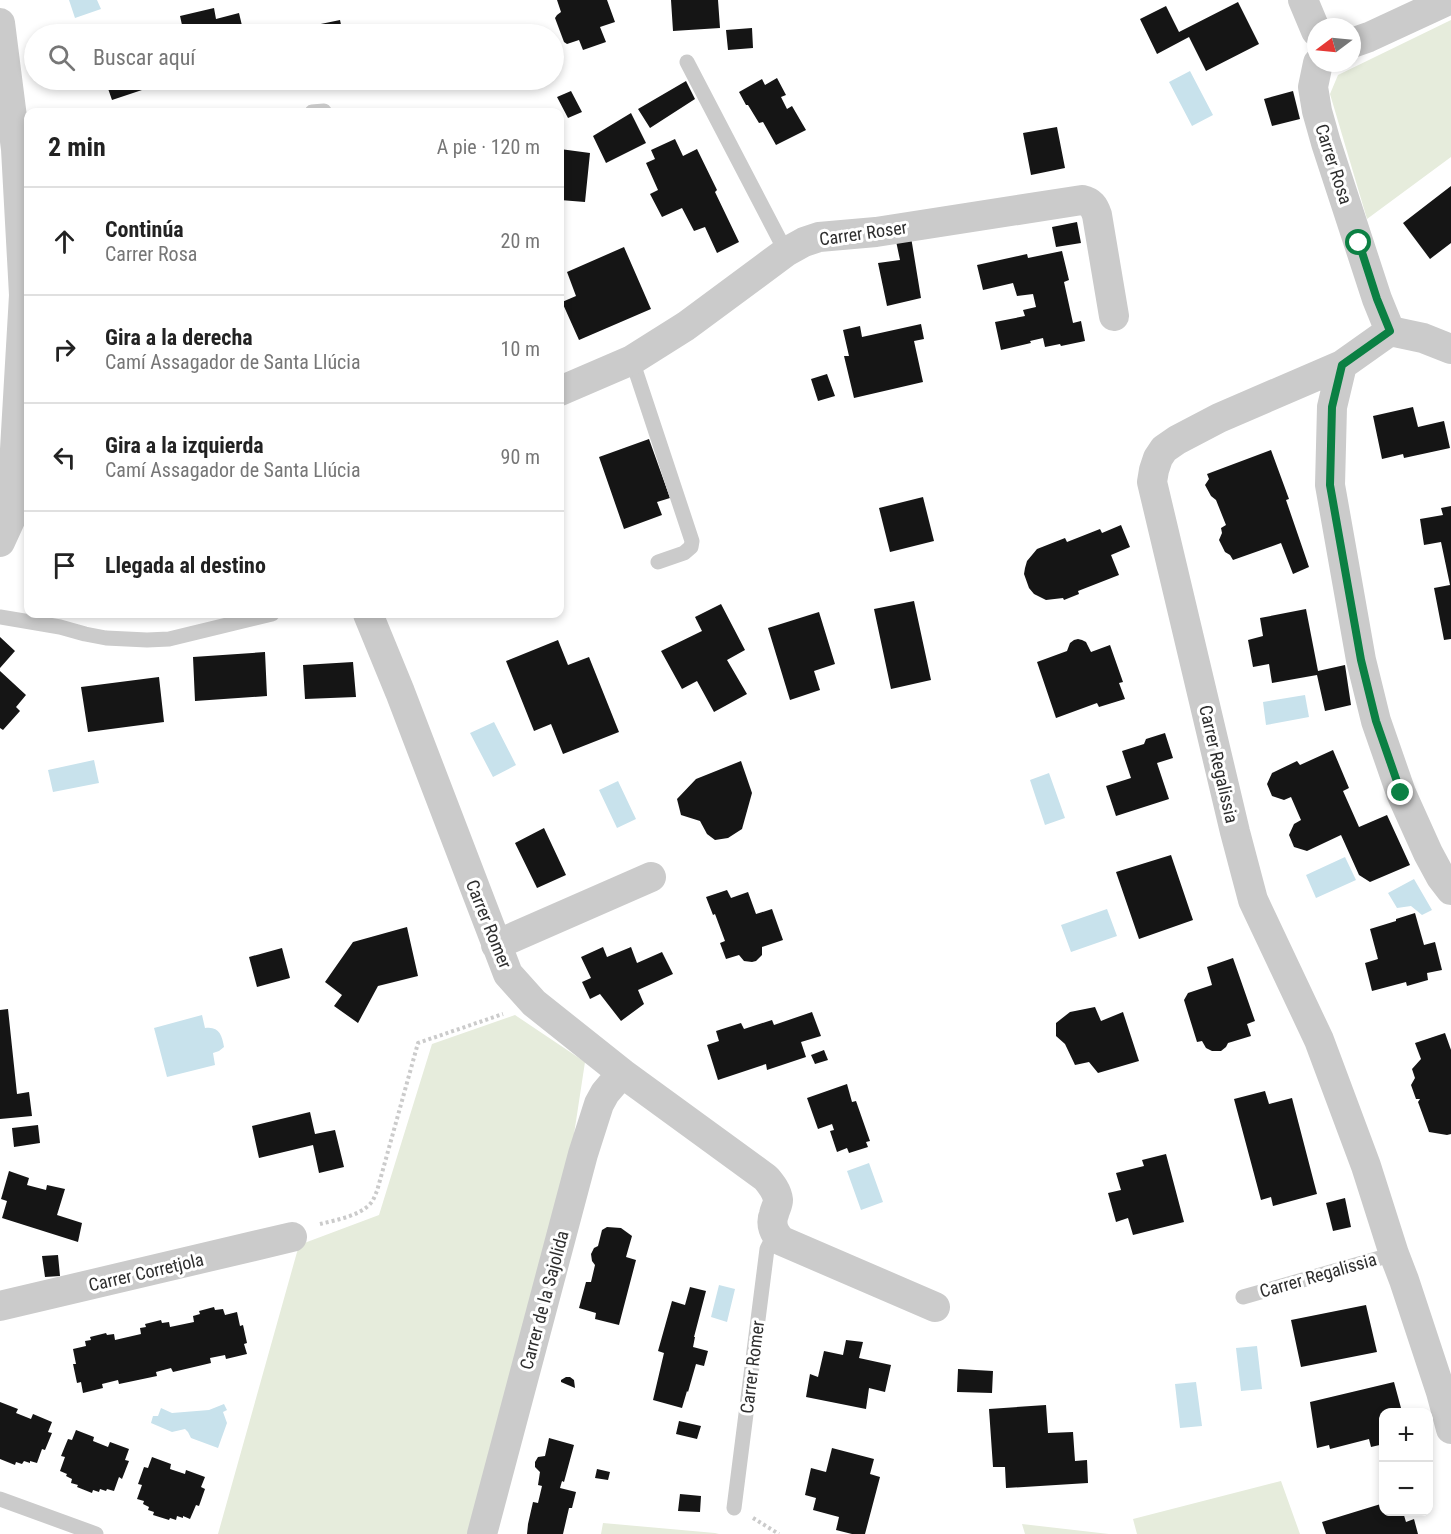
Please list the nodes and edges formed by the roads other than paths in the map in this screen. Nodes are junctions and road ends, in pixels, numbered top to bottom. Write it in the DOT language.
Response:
graph roads {
  1 [pos="1303,0"];
  2 [pos="1449,0"];
  3 [pos="1311,18"];
  4 [pos="0,23"];
  5 [pos="1361,40"];
  6 [pos="687,62"];
  7 [pos="1316,72"];
  8 [pos="22,148"];
  9 [pos="786,252"];
  10 [pos="1114,316"];
  11 [pos="1390,331"];
  12 [pos="1451,349"];
  13 [pos="632,360"];
  14 [pos="1342,365"];
  15 [pos="10,366"];
  16 [pos="564,389"];
  17 [pos="13,525"];
  18 [pos="658,562"];
  19 [pos="0,618"];
  20 [pos="256,618"];
  21 [pos="370,618"];
  22 [pos="651,877"];
  23 [pos="1451,890"];
  24 [pos="496,945"];
  25 [pos="622,1073"];
  26 [pos="774,1231"];
  27 [pos="292,1237"];
  28 [pos="1394,1254"];
  29 [pos="1243,1297"];
  30 [pos="0,1306"];
  31 [pos="935,1306"];
  32 [pos="1451,1429"];
  33 [pos="0,1499"];
  34 [pos="734,1508"];
  35 [pos="96,1534"];
  36 [pos="482,1534"];
  1 -- 3 [label="street"];
  2 -- 5 [label="street"];
  4 -- 8 [label="street"];
  6 -- 9 [label="lane"];
  7 -- 11 [label="street, Carrer Rosa"];
  8 -- 15 [label="street"];
  9 -- 10 [label="street, Carrer Roser"];
  9 -- 13 [label="street, Carrer Roser"];
  11 -- 12 [label="street"];
  11 -- 14 [label="street, Carrer Regalissia"];
  13 -- 16 [label="street, Carrer Roser"];
  13 -- 18 [label="lane"];
  14 -- 23 [label="street"];
  14 -- 28 [label="street, Carrer Regalissia"];
  15 -- 17 [label="street"];
  19 -- 20 [label="lane"];
  21 -- 24 [label="street, Carrer Romer"];
  22 -- 24 [label="street"];
  24 -- 25 [label="street, Carrer Romer"];
  25 -- 26 [label="street, Carrer Romer"];
  25 -- 36 [label="street, Carrer de la Sajolida"];
  26 -- 31 [label="street"];
  26 -- 34 [label="lane, Carrer Romer"];
  27 -- 30 [label="street, Carrer Corretjola"];
  28 -- 29 [label="lane, Carrer Regalissia"];
  28 -- 32 [label="street, Carrer Regalissia"];
  33 -- 35 [label="lane"];
}
